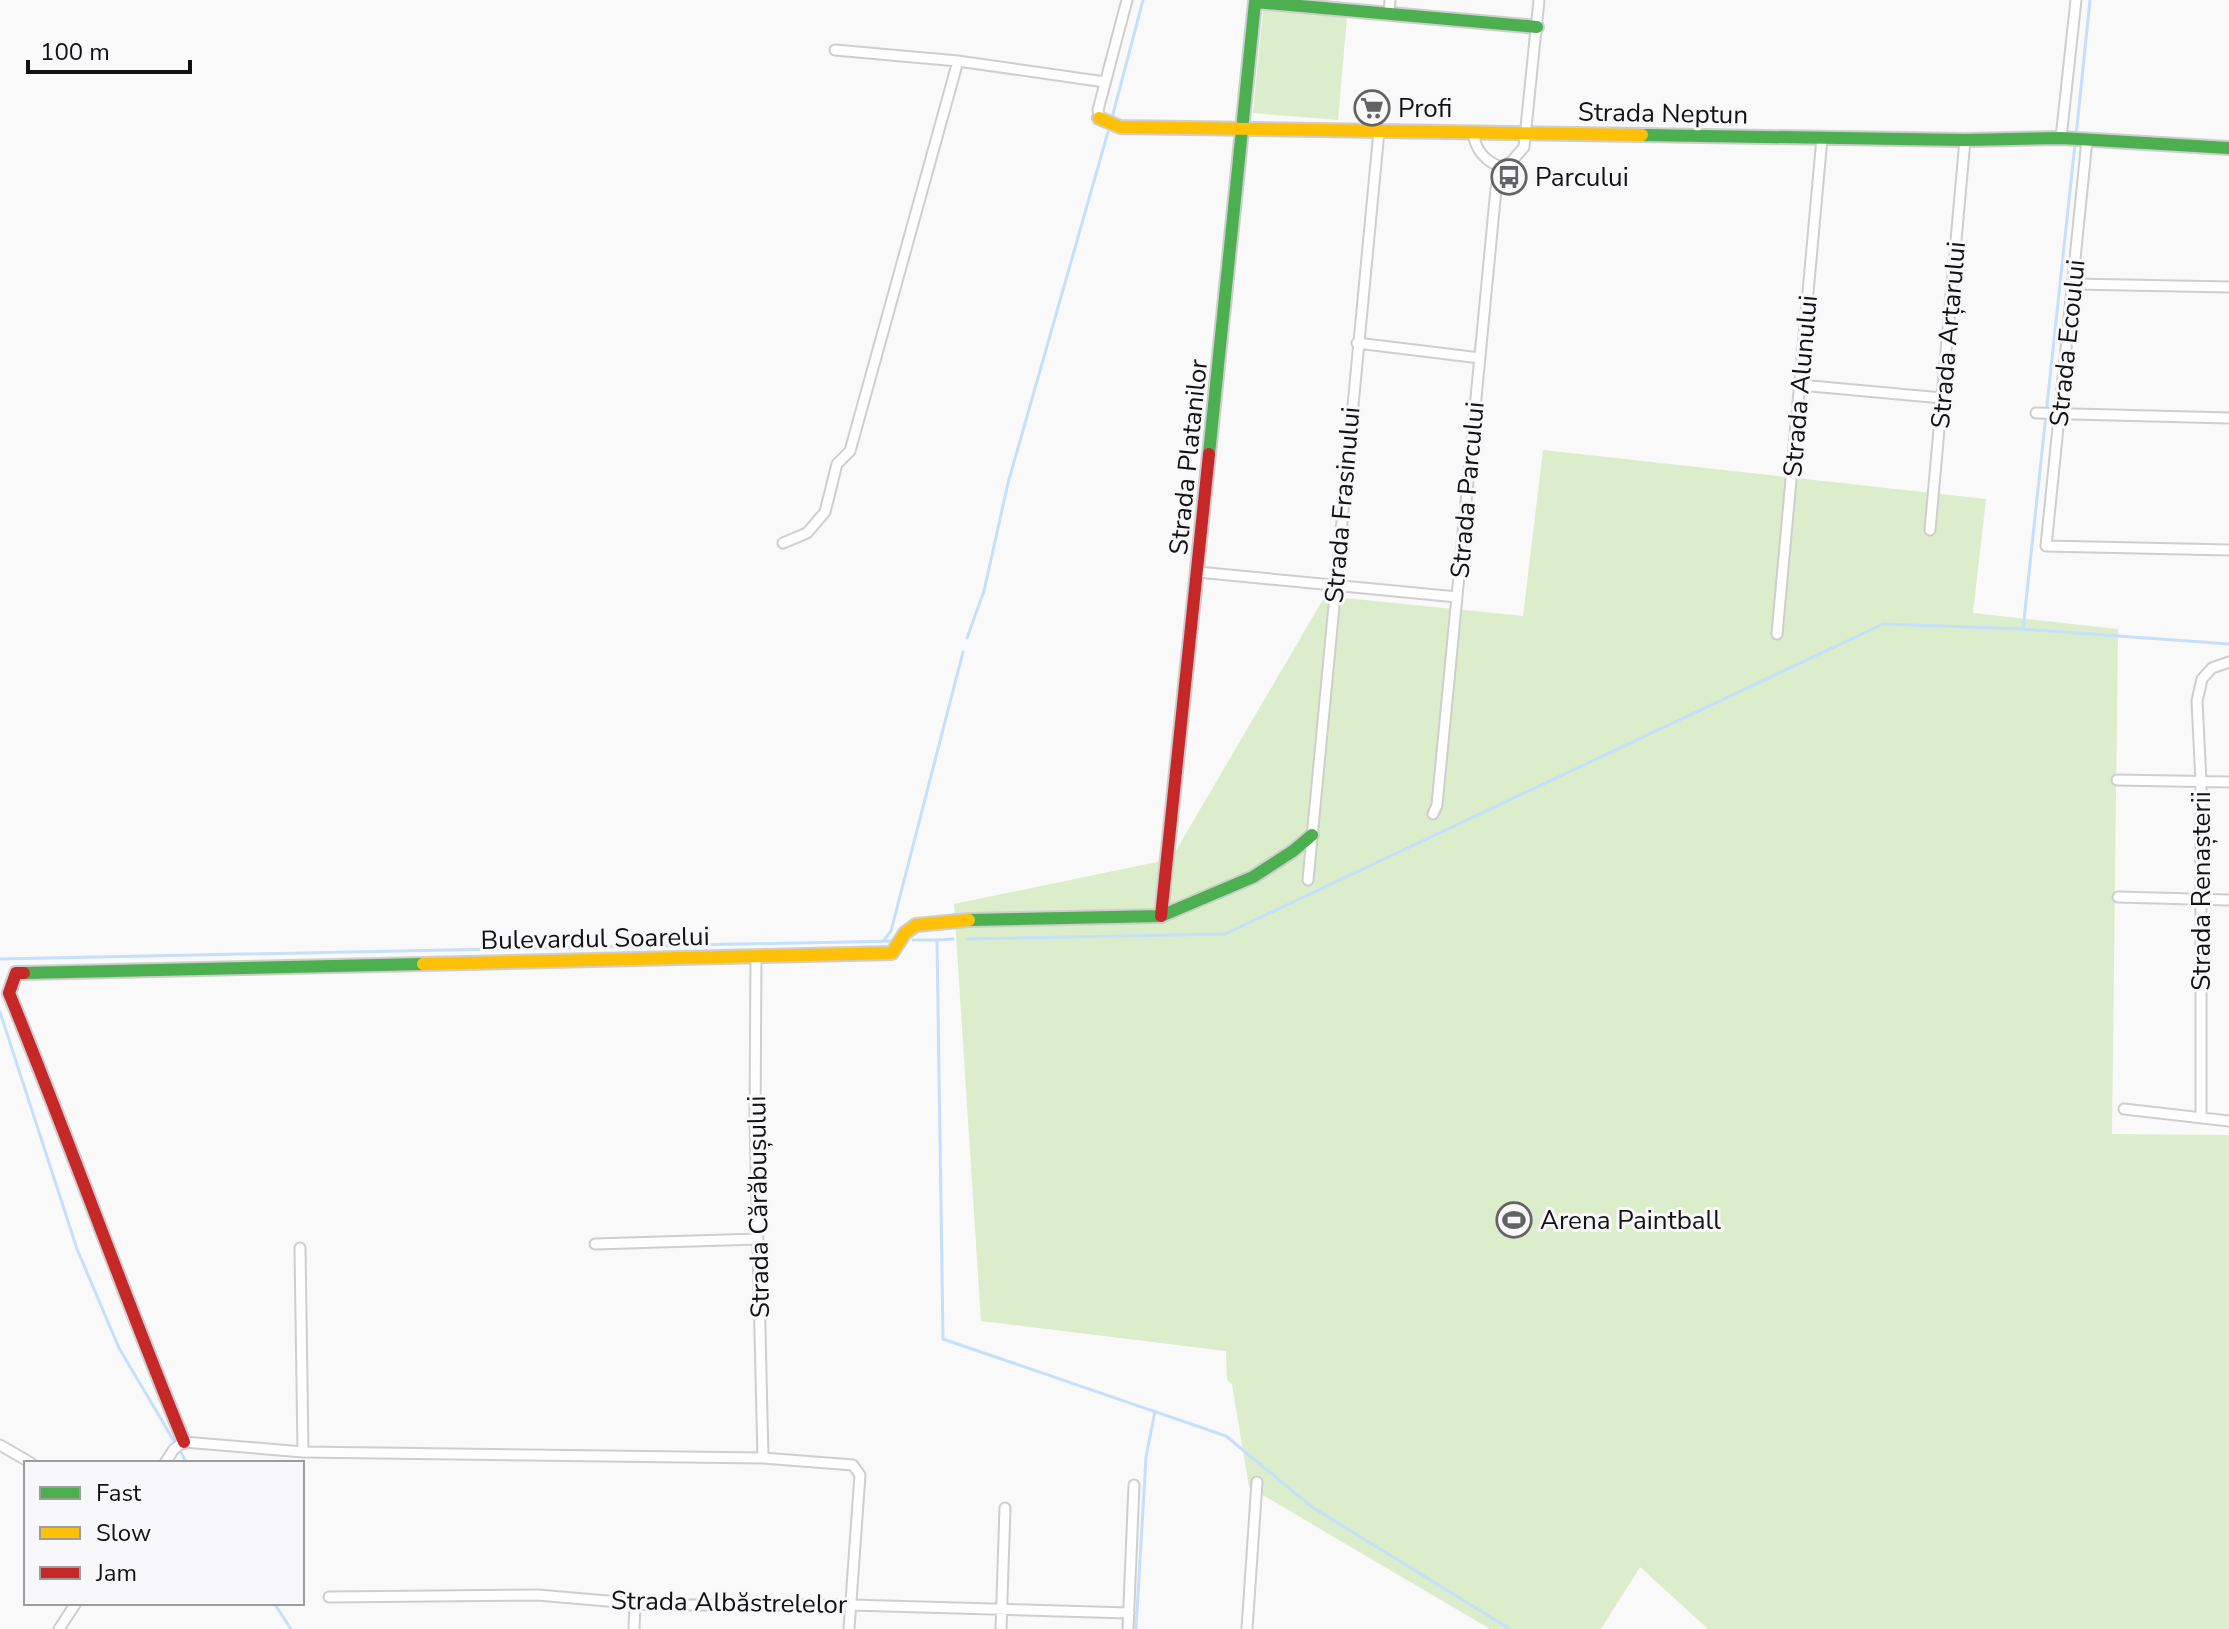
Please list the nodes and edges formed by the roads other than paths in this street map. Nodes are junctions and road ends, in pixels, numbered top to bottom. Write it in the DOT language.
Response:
graph roads {
  1 [pos="1127,0"];
  2 [pos="1539,0"];
  3 [pos="2076,0"];
  4 [pos="1255,2"];
  5 [pos="1390,7"];
  6 [pos="1537,27"];
  7 [pos="835,50"];
  8 [pos="958,61"];
  9 [pos="1105,82"];
  10 [pos="1099,118"];
  11 [pos="1243,128"];
  12 [pos="1379,131"];
  13 [pos="1473,132"];
  14 [pos="1527,133"];
  15 [pos="1822,138"];
  16 [pos="2074,139"];
  17 [pos="1965,140"];
  18 [pos="2229,148"];
  19 [pos="1502,167"];
  20 [pos="2074,284"];
  21 [pos="2229,287"];
  22 [pos="1357,343"];
  23 [pos="1480,358"];
  24 [pos="1800,385"];
  25 [pos="1942,398"];
  26 [pos="2039,414"];
  27 [pos="2057,414"];
  28 [pos="2229,418"];
  29 [pos="1930,530"];
  30 [pos="783,543"];
  31 [pos="2229,550"];
  32 [pos="1198,572"];
  33 [pos="1335,586"];
  34 [pos="1457,597"];
  35 [pos="1777,634"];
  36 [pos="2229,662"];
  37 [pos="2117,780"];
  38 [pos="2201,782"];
  39 [pos="2229,782"];
  40 [pos="1433,814"];
  41 [pos="1312,835"];
  42 [pos="1308,880"];
  43 [pos="2118,897"];
  44 [pos="2200,899"];
  45 [pos="2229,900"];
  46 [pos="1161,916"];
  47 [pos="756,956"];
  48 [pos="2124,1109"];
  49 [pos="2201,1118"];
  50 [pos="2229,1121"];
  51 [pos="758,1239"];
  52 [pos="595,1244"];
  53 [pos="300,1248"];
  54 [pos="184,1442"];
  55 [pos="0,1445"];
  56 [pos="303,1452"];
  57 [pos="763,1458"];
  58 [pos="28,1461"];
  59 [pos="166,1461"];
  60 [pos="1257,1482"];
  61 [pos="1134,1485"];
  62 [pos="1005,1508"];
  63 [pos="329,1597"];
  64 [pos="635,1604"];
  65 [pos="75,1605"];
  66 [pos="851,1605"];
  67 [pos="1002,1609"];
  68 [pos="1129,1613"];
  69 [pos="59,1629"];
  70 [pos="634,1629"];
  71 [pos="849,1629"];
  72 [pos="1001,1629"];
  73 [pos="1128,1629"];
  74 [pos="1247,1629"];
  1 -- 9 [label="street"];
  2 -- 6 [label="street, Strada Parcului"];
  3 -- 16 [label="street, Strada Ecoului"];
  4 -- 5 [label="street"];
  4 -- 11 [label="street, Strada Platanilor"];
  5 -- 6 [label="street"];
  6 -- 14 [label="street, Strada Parcului"];
  7 -- 8 [label="street"];
  8 -- 9 [label="street"];
  8 -- 30 [label="street"];
  9 -- 10 [label="street"];
  10 -- 11 [label="street, Strada Neptun"];
  11 -- 12 [label="street, Strada Neptun"];
  11 -- 32 [label="street, Strada Platanilor"];
  12 -- 13 [label="street, Strada Neptun"];
  12 -- 22 [label="street, Strada Frasinului"];
  13 -- 14 [label="street, Strada Neptun"];
  13 -- 19 [label="street"];
  14 -- 15 [label="street, Strada Neptun"];
  14 -- 19 [label="street, Strada Parcului"];
  15 -- 17 [label="street, Strada Neptun"];
  15 -- 24 [label="street, Strada Alunului"];
  16 -- 17 [label="street, Strada Neptun"];
  16 -- 18 [label="street, Strada Neptun"];
  16 -- 20 [label="street, Strada Ecoului"];
  17 -- 25 [label="street, Strada Arțarului"];
  19 -- 23 [label="street, Strada Parcului"];
  20 -- 21 [label="street"];
  20 -- 27 [label="street, Strada Ecoului"];
  22 -- 23 [label="street"];
  22 -- 33 [label="street, Strada Frasinului"];
  23 -- 34 [label="street, Strada Parcului"];
  24 -- 25 [label="street"];
  24 -- 35 [label="street, Strada Alunului"];
  25 -- 29 [label="street, Strada Arțarului"];
  26 -- 27 [label="street"];
  27 -- 28 [label="street"];
  27 -- 31 [label="street, Strada Ecoului"];
  32 -- 33 [label="street"];
  32 -- 46 [label="street, Strada Platanilor"];
  33 -- 34 [label="street"];
  33 -- 41 [label="street, Strada Frasinului"];
  34 -- 40 [label="street, Strada Parcului"];
  36 -- 38 [label="street, Strada Renașterii"];
  37 -- 38 [label="street"];
  38 -- 39 [label="street"];
  38 -- 44 [label="street, Strada Renașterii"];
  41 -- 42 [label="street, Strada Frasinului"];
  41 -- 46 [label="street"];
  43 -- 44 [label="street"];
  44 -- 45 [label="street"];
  44 -- 49 [label="street, Strada Renașterii"];
  46 -- 47 [label="street, Bulevardul Soarelui"];
  47 -- 51 [label="street, Strada Cărăbușului"];
  47 -- 54 [label="street, Bulevardul Soarelui"];
  48 -- 49 [label="street"];
  49 -- 50 [label="street"];
  51 -- 52 [label="street"];
  51 -- 57 [label="street, Strada Cărăbușului"];
  53 -- 56 [label="street"];
  54 -- 56 [label="street"];
  54 -- 59 [label="street"];
  55 -- 58 [label="street"];
  56 -- 57 [label="street"];
  57 -- 66 [label="street"];
  60 -- 74 [label="street"];
  61 -- 68 [label="street"];
  62 -- 67 [label="street"];
  63 -- 64 [label="street, Strada Albăstrelelor"];
  64 -- 66 [label="street, Strada Albăstrelelor"];
  64 -- 70 [label="street"];
  65 -- 69 [label="street"];
  66 -- 67 [label="street, Strada Albăstrelelor"];
  66 -- 71 [label="street"];
  67 -- 68 [label="street, Strada Albăstrelelor"];
  67 -- 72 [label="street"];
  68 -- 73 [label="street"];
}
